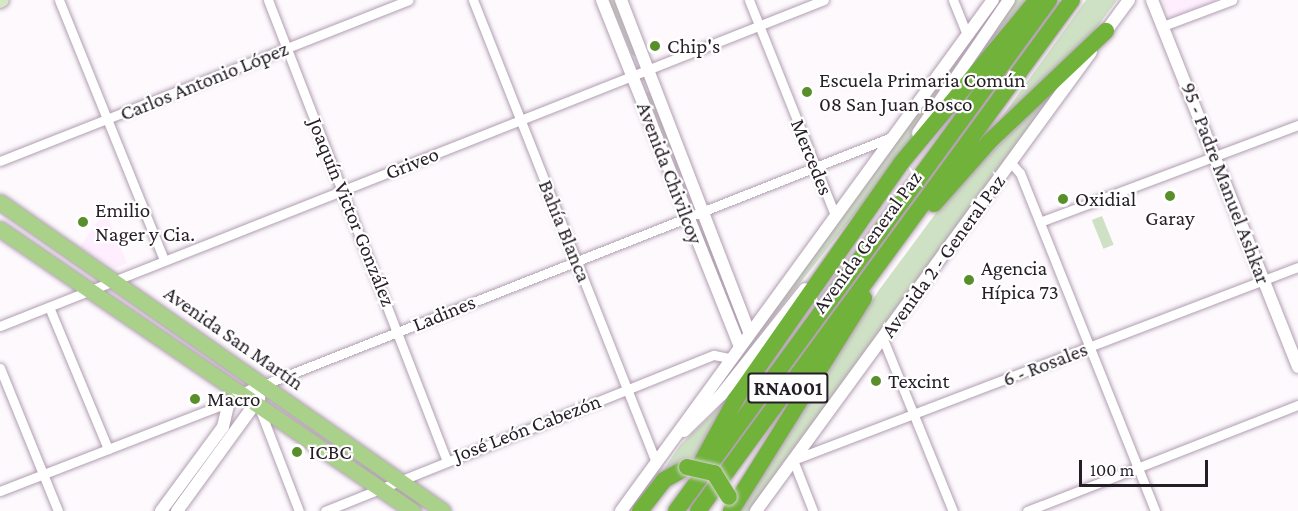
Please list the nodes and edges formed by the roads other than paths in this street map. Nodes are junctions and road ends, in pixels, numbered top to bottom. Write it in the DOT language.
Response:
graph roads {
  1 [pos="58,0"];
  2 [pos="268,0"];
  3 [pos="408,0"];
  4 [pos="473,0"];
  5 [pos="602,0"];
  6 [pos="621,0"];
  7 [pos="749,0"];
  8 [pos="824,0"];
  9 [pos="953,0"];
  10 [pos="993,0"];
  11 [pos="1009,0"];
  12 [pos="1037,0"];
  13 [pos="1049,0"];
  14 [pos="1072,0"];
  15 [pos="1129,0"];
  16 [pos="1152,0"];
  17 [pos="1232,0"];
  18 [pos="759,26"];
  19 [pos="1163,26"];
  20 [pos="1106,31"];
  21 [pos="967,35"];
  22 [pos="287,48"];
  23 [pos="647,68"];
  24 [pos="632,74"];
  25 [pos="107,120"];
  26 [pos="521,120"];
  27 [pos="1298,125"];
  28 [pos="889,138"];
  29 [pos="1216,156"];
  30 [pos="0,161"];
  31 [pos="902,162"];
  32 [pos="1011,163"];
  33 [pos="816,165"];
  34 [pos="344,190"];
  35 [pos="0,202"];
  36 [pos="702,210"];
  37 [pos="834,213"];
  38 [pos="687,216"];
  39 [pos="1040,222"];
  40 [pos="0,229"];
  41 [pos="895,242"];
  42 [pos="835,254"];
  43 [pos="576,259"];
  44 [pos="164,260"];
  45 [pos="879,265"];
  46 [pos="1298,267"];
  47 [pos="114,280"];
  48 [pos="1264,280"];
  49 [pos="91,290"];
  50 [pos="49,307"];
  51 [pos="0,326"];
  52 [pos="400,331"];
  53 [pos="749,332"];
  54 [pos="883,339"];
  55 [pos="740,345"];
  56 [pos="1089,347"];
  57 [pos="730,358"];
  58 [pos="1298,367"];
  59 [pos="0,368"];
  60 [pos="263,385"];
  61 [pos="627,389"];
  62 [pos="235,398"];
  63 [pos="257,405"];
  64 [pos="1298,405"];
  65 [pos="914,414"];
  66 [pos="674,439"];
  67 [pos="108,449"];
  68 [pos="738,457"];
  69 [pos="446,459"];
  70 [pos="793,460"];
  71 [pos="656,463"];
  72 [pos="1139,468"];
  73 [pos="44,474"];
  74 [pos="398,480"];
  75 [pos="380,488"];
  76 [pos="0,491"];
  77 [pos="679,506"];
  78 [pos="729,506"];
  79 [pos="58,511"];
  80 [pos="161,511"];
  81 [pos="177,511"];
  82 [pos="299,511"];
  83 [pos="325,511"];
  84 [pos="413,511"];
  85 [pos="443,511"];
  86 [pos="621,511"];
  87 [pos="640,511"];
  88 [pos="698,511"];
  89 [pos="704,511"];
  90 [pos="756,511"];
  91 [pos="813,511"];
  92 [pos="953,511"];
  93 [pos="1027,511"];
  94 [pos="1155,511"];
  1 -- 25 [label="street"];
  2 -- 22 [label="street, Joaquín Victor González"];
  3 -- 22 [label="street, Carlos Antonio López"];
  4 -- 26 [label="street, Bahía Blanca"];
  5 -- 24 [label="street, Avenida Chivilcoy"];
  6 -- 23 [label="street, Avenida Chivilcoy"];
  7 -- 18 [label="street, Mercedes"];
  8 -- 18 [label="street, Griveo"];
  9 -- 21 [label="street"];
  10 -- 21 [label="street, Avenida General Paz"];
  11 -- 31 [label="street"];
  12 -- 31 [label="highway"];
  13 -- 77 [label="highway, Avenida General Paz / RNA001"];
  14 -- 41 [label="highway, Avenida General Paz / RNA001"];
  15 -- 20 [label="street, Avenida 2 - General Paz"];
  16 -- 19 [label="street, 95 - Padre Manuel Ashkar"];
  17 -- 19 [label="street"];
  18 -- 23 [label="street, Griveo"];
  18 -- 33 [label="street, Mercedes"];
  19 -- 29 [label="street, 95 - Padre Manuel Ashkar"];
  20 -- 32 [label="street, Avenida 2 - General Paz"];
  20 -- 41 [label="highway"];
  21 -- 28 [label="street, Avenida General Paz"];
  22 -- 25 [label="street, Carlos Antonio López"];
  22 -- 34 [label="street, Joaquín Victor González"];
  23 -- 24 [label="street, Griveo"];
  23 -- 36 [label="street, Avenida Chivilcoy"];
  24 -- 26 [label="street, Griveo"];
  24 -- 38 [label="street, Avenida Chivilcoy"];
  25 -- 30 [label="street, Carlos Antonio López"];
  25 -- 44 [label="street"];
  26 -- 34 [label="street, Griveo"];
  26 -- 43 [label="street, Bahía Blanca"];
  27 -- 29 [label="street"];
  28 -- 33 [label="street, Ladines"];
  28 -- 37 [label="street, Avenida General Paz"];
  29 -- 39 [label="street"];
  29 -- 48 [label="street, 95 - Padre Manuel Ashkar"];
  31 -- 42 [label="highway"];
  32 -- 39 [label="street"];
  32 -- 54 [label="street, Avenida 2 - General Paz"];
  33 -- 36 [label="street, Ladines"];
  33 -- 37 [label="street, Mercedes"];
  34 -- 44 [label="street, Griveo"];
  34 -- 52 [label="street, Joaquín Victor González"];
  35 -- 47 [label="main road, Avenida San Martín"];
  36 -- 38 [label="street, Ladines"];
  36 -- 53 [label="street, Avenida Chivilcoy"];
  37 -- 53 [label="street, Avenida General Paz"];
  38 -- 43 [label="street, Ladines"];
  38 -- 55 [label="street, Avenida Chivilcoy"];
  39 -- 56 [label="street"];
  40 -- 49 [label="main road, Avenida San Martín"];
  41 -- 45 [label="highway, Avenida General Paz / RNA001"];
  42 -- 66 [label="street"];
  42 -- 77 [label="highway"];
  43 -- 52 [label="street, Ladines"];
  43 -- 61 [label="street, Bahía Blanca"];
  44 -- 47 [label="street, Griveo"];
  45 -- 68 [label="highway, Avenida General Paz / RNA001"];
  45 -- 78 [label="highway"];
  46 -- 48 [label="street, 6 - Rosales"];
  47 -- 49 [label="street, Griveo"];
  47 -- 60 [label="main road, Avenida San Martín"];
  48 -- 56 [label="street, 6 - Rosales"];
  48 -- 58 [label="street, 95 - Padre Manuel Ashkar"];
  49 -- 50 [label="street, Griveo"];
  49 -- 62 [label="main road, Avenida San Martín"];
  50 -- 51 [label="street, Griveo"];
  50 -- 67 [label="street"];
  52 -- 60 [label="street, Ladines"];
  52 -- 69 [label="street, Joaquín Victor González"];
  53 -- 55 [label="street, Avenida General Paz"];
  54 -- 65 [label="street"];
  54 -- 70 [label="street, Avenida 2 - General Paz"];
  55 -- 57 [label="street, Avenida General Paz"];
  56 -- 65 [label="street, 6 - Rosales"];
  56 -- 72 [label="street"];
  57 -- 61 [label="street, José León Cabezón"];
  57 -- 66 [label="street, Avenida General Paz"];
  59 -- 73 [label="street"];
  60 -- 62 [label="street, Ladines"];
  60 -- 63 [label="street"];
  60 -- 74 [label="main road, Avenida San Martín"];
  61 -- 69 [label="street, José León Cabezón"];
  61 -- 71 [label="street, Bahía Blanca"];
  62 -- 63 [label="main road, Avenida San Martín"];
  62 -- 67 [label="street, Ladines"];
  62 -- 80 [label="street"];
  63 -- 75 [label="main road, Avenida San Martín"];
  63 -- 81 [label="street"];
  63 -- 82 [label="street"];
  64 -- 72 [label="street"];
  65 -- 70 [label="street, 6 - Rosales"];
  65 -- 92 [label="street"];
  66 -- 71 [label="street, Avenida General Paz"];
  67 -- 73 [label="street, Ladines"];
  68 -- 88 [label="highway, Avenida General Paz / RNA001"];
  68 -- 89 [label="highway"];
  69 -- 74 [label="street, José León Cabezón"];
  70 -- 90 [label="street, Avenida 2 - General Paz"];
  70 -- 91 [label="street"];
  71 -- 86 [label="street, Avenida General Paz"];
  72 -- 93 [label="street"];
  72 -- 94 [label="street"];
  73 -- 76 [label="street, Ladines"];
  73 -- 79 [label="street"];
  74 -- 75 [label="street, José León Cabezón"];
  74 -- 85 [label="main road, Avenida San Martín"];
  75 -- 83 [label="street, José León Cabezón"];
  75 -- 84 [label="main road, Avenida San Martín"];
  78 -- 87 [label="highway, bridge"];
}
